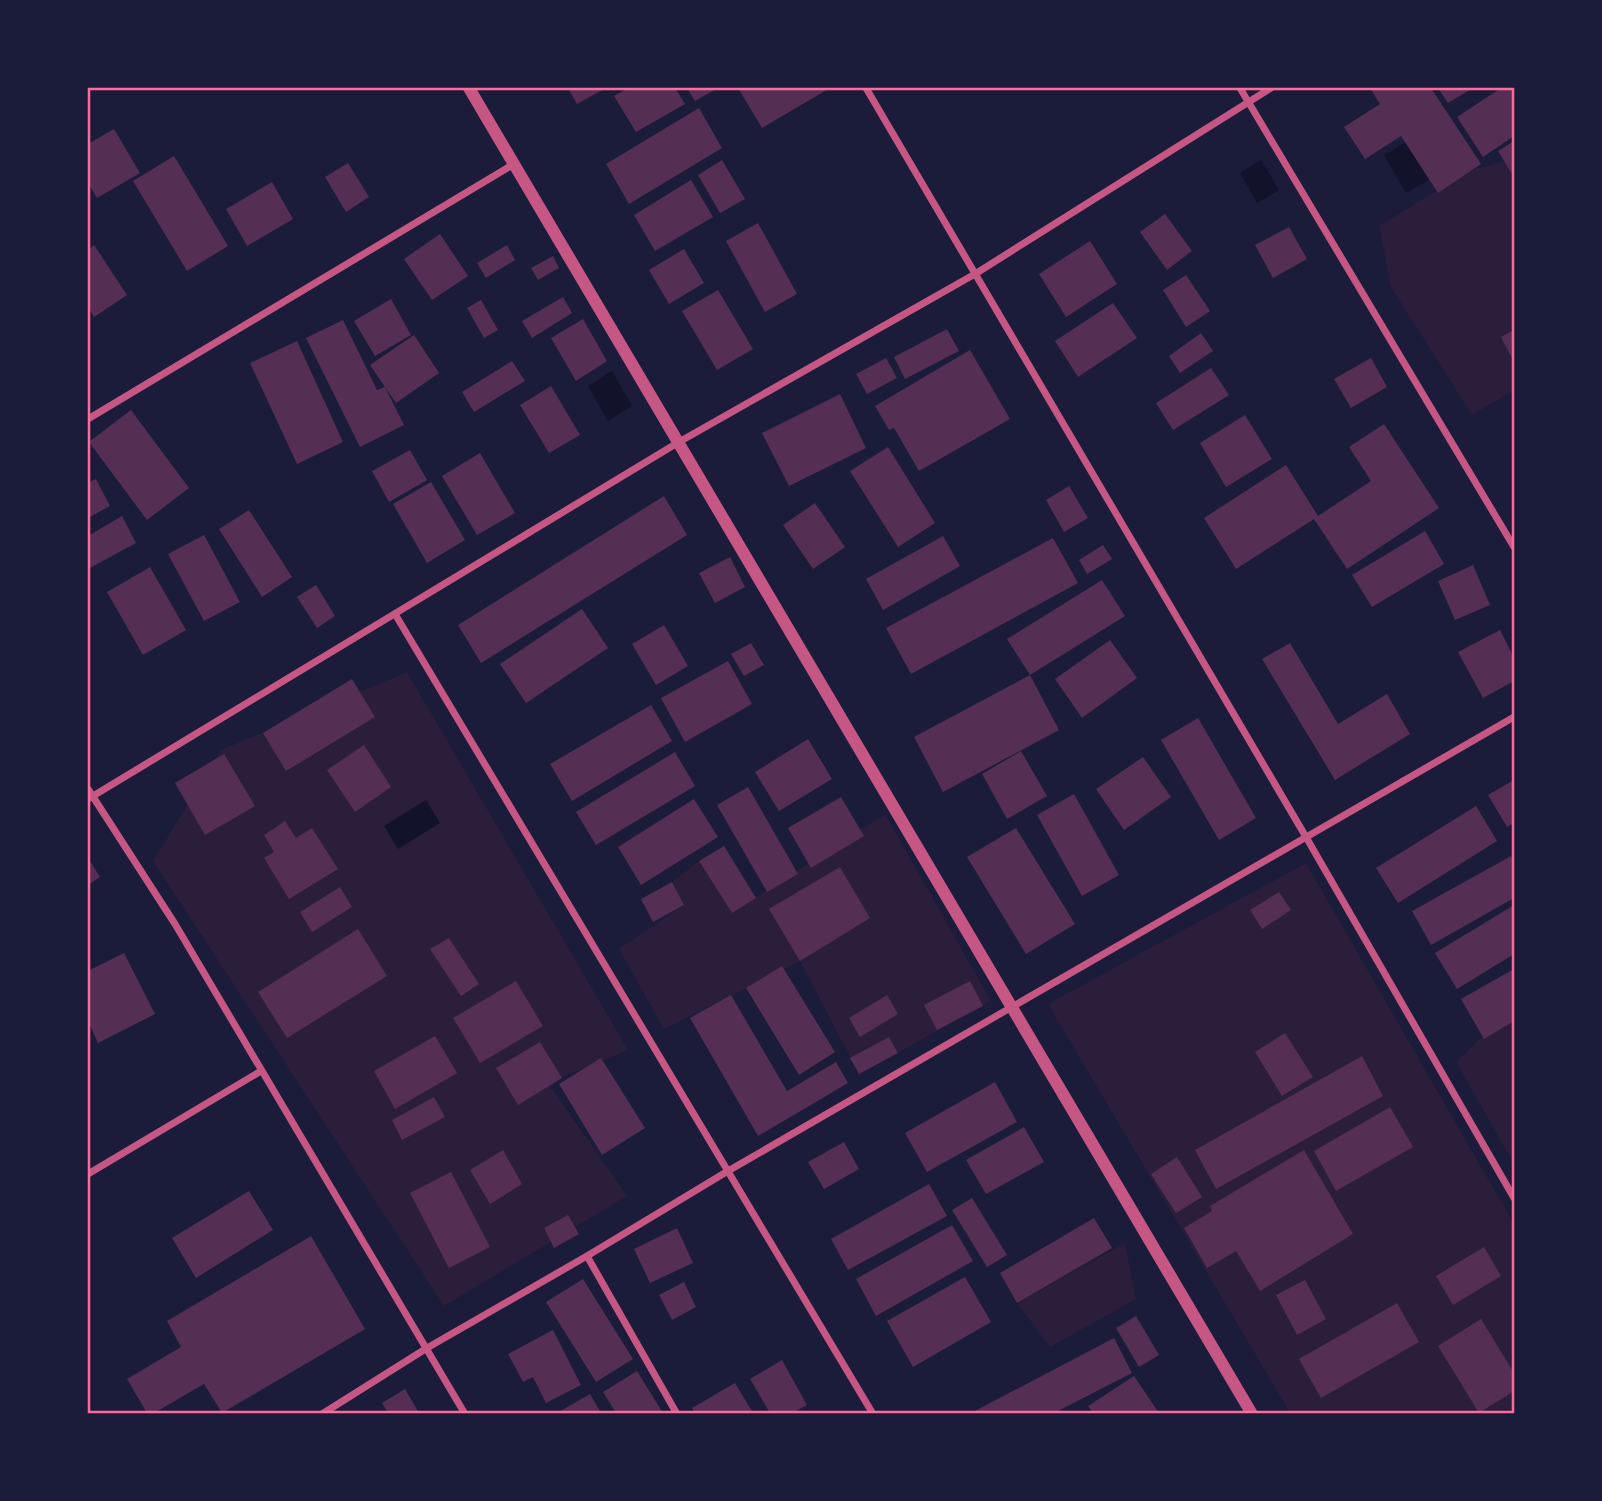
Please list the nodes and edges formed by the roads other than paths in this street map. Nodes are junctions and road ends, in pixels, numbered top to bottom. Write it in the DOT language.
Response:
graph roads {
  1 [pos="469,88"];
  2 [pos="866,88"];
  3 [pos="1240,88"];
  4 [pos="1271,88"];
  5 [pos="1248,101"];
  6 [pos="514,164"];
  7 [pos="975,274"];
  8 [pos="88,419"];
  9 [pos="679,442"];
  10 [pos="1514,547"];
  11 [pos="395,614"];
  12 [pos="1514,717"];
  13 [pos="89,795"];
  14 [pos="1306,837"];
  15 [pos="1011,1008"];
  16 [pos="261,1070"];
  17 [pos="728,1171"];
  18 [pos="88,1174"];
  19 [pos="1514,1198"];
  20 [pos="587,1256"];
  21 [pos="427,1348"];
  22 [pos="322,1413"];
  23 [pos="465,1413"];
  24 [pos="677,1413"];
  25 [pos="873,1413"];
  26 [pos="1252,1413"];
  1 -- 6 [label="street"];
  2 -- 7 [label="street"];
  3 -- 5 [label="street"];
  4 -- 5 [label="street"];
  5 -- 7 [label="street"];
  5 -- 10 [label="street"];
  6 -- 8 [label="street"];
  6 -- 9 [label="street"];
  7 -- 9 [label="street"];
  7 -- 14 [label="street"];
  9 -- 11 [label="street"];
  9 -- 15 [label="street"];
  11 -- 13 [label="street"];
  11 -- 17 [label="street"];
  12 -- 14 [label="street"];
  13 -- 16 [label="street"];
  14 -- 15 [label="street"];
  14 -- 19 [label="street"];
  15 -- 17 [label="street"];
  15 -- 26 [label="street"];
  16 -- 18 [label="street"];
  16 -- 21 [label="street"];
  17 -- 20 [label="street"];
  17 -- 25 [label="street"];
  20 -- 21 [label="street"];
  20 -- 24 [label="street"];
  21 -- 22 [label="street"];
  21 -- 23 [label="street"];
}
